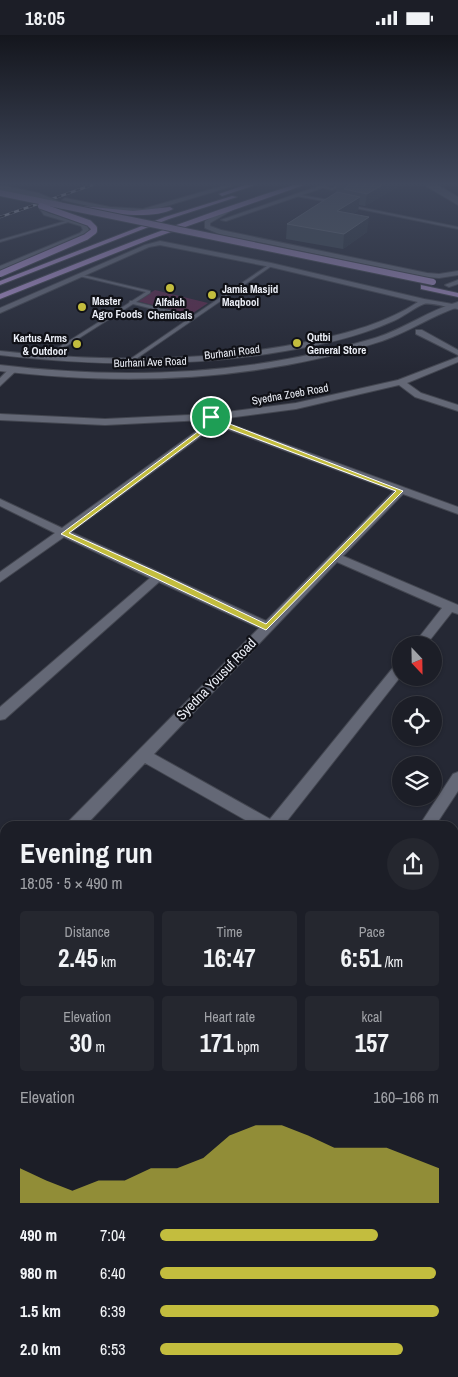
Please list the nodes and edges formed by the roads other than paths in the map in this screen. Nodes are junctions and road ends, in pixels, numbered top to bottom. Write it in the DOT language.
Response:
graph roads {
  1 [pos="49,248"];
  2 [pos="61,248"];
  3 [pos="91,248"];
  4 [pos="120,248"];
  5 [pos="143,248"];
  6 [pos="183,248"];
  7 [pos="202,248"];
  8 [pos="233,248"];
  9 [pos="268,248"];
  10 [pos="300,248"];
  11 [pos="325,248"];
  12 [pos="271,265"];
  13 [pos="0,268"];
  14 [pos="0,274"];
  15 [pos="457,274"];
  16 [pos="80,275"];
  17 [pos="458,282"];
  18 [pos="0,283"];
  19 [pos="449,285"];
  20 [pos="424,287"];
  21 [pos="456,292"];
  22 [pos="0,297"];
  23 [pos="424,301"];
  24 [pos="131,302"];
  25 [pos="440,302"];
  26 [pos="456,305"];
  27 [pos="0,311"];
  28 [pos="192,317"];
  29 [pos="419,332"];
  30 [pos="0,353"];
  31 [pos="458,353"];
  32 [pos="44,358"];
  33 [pos="458,359"];
  34 [pos="128,362"];
  35 [pos="0,363"];
  36 [pos="0,368"];
  37 [pos="13,370"];
  38 [pos="401,382"];
  39 [pos="0,383"];
  40 [pos="458,408"];
  41 [pos="0,417"];
  42 [pos="211,417"];
  43 [pos="400,491"];
  44 [pos="0,502"];
  45 [pos="458,511"];
  46 [pos="64,534"];
  47 [pos="335,557"];
  48 [pos="159,576"];
  49 [pos="0,579"];
  50 [pos="454,608"];
  51 [pos="266,627"];
  52 [pos="428,636"];
  53 [pos="392,678"];
  54 [pos="0,715"];
  55 [pos="143,755"];
  56 [pos="458,778"];
  57 [pos="80,821"];
  58 [pos="253,821"];
  59 [pos="278,821"];
  60 [pos="430,821"];
  1 -- 13 [label="street"];
  2 -- 14 [label="highway, bridge"];
  3 -- 18 [label="highway"];
  4 -- 22 [label="highway"];
  5 -- 16 [label="street"];
  6 -- 12 [label="street"];
  7 -- 21 [label="street"];
  8 -- 20 [label="main road, bridge"];
  9 -- 19 [label="main road, bridge"];
  10 -- 15 [label="street"];
  11 -- 15 [label="street"];
  12 -- 23 [label="street"];
  12 -- 28 [label="lane"];
  16 -- 24 [label="lane"];
  16 -- 27 [label="street"];
  17 -- 19 [label="street"];
  19 -- 21 [label="main road"];
  20 -- 21 [label="main road"];
  21 -- 25 [label="street, Burhani Road"];
  23 -- 25 [label="street"];
  23 -- 34 [label="street"];
  24 -- 28 [label="lane"];
  24 -- 32 [label="lane"];
  25 -- 26 [label="street"];
  25 -- 35 [label="street, Burhani Road"];
  26 -- 37 [label="street, Burhani Ave Road"];
  28 -- 34 [label="lane"];
  29 -- 31 [label="street"];
  30 -- 32 [label="street"];
  32 -- 34 [label="street"];
  33 -- 38 [label="street, Syedna Zoeb Road"];
  36 -- 37 [label="street"];
  37 -- 39 [label="street"];
  38 -- 40 [label="street"];
  38 -- 42 [label="street, Syedna Zoeb Road"];
  41 -- 42 [label="street, Syedna Zoeb Road"];
  42 -- 43 [label="street"];
  42 -- 46 [label="street"];
  43 -- 45 [label="street"];
  43 -- 47 [label="street, Syedna Yousuf Road"];
  44 -- 46 [label="street"];
  46 -- 48 [label="street"];
  46 -- 49 [label="street"];
  47 -- 50 [label="street"];
  47 -- 51 [label="street, Syedna Yousuf Road"];
  48 -- 51 [label="street"];
  48 -- 54 [label="street"];
  50 -- 52 [label="street"];
  51 -- 55 [label="street, Syedna Yousuf Road"];
  53 -- 59 [label="street"];
  55 -- 57 [label="street, Syedna Yousuf Road"];
  55 -- 58 [label="street"];
  56 -- 60 [label="street"];
}
